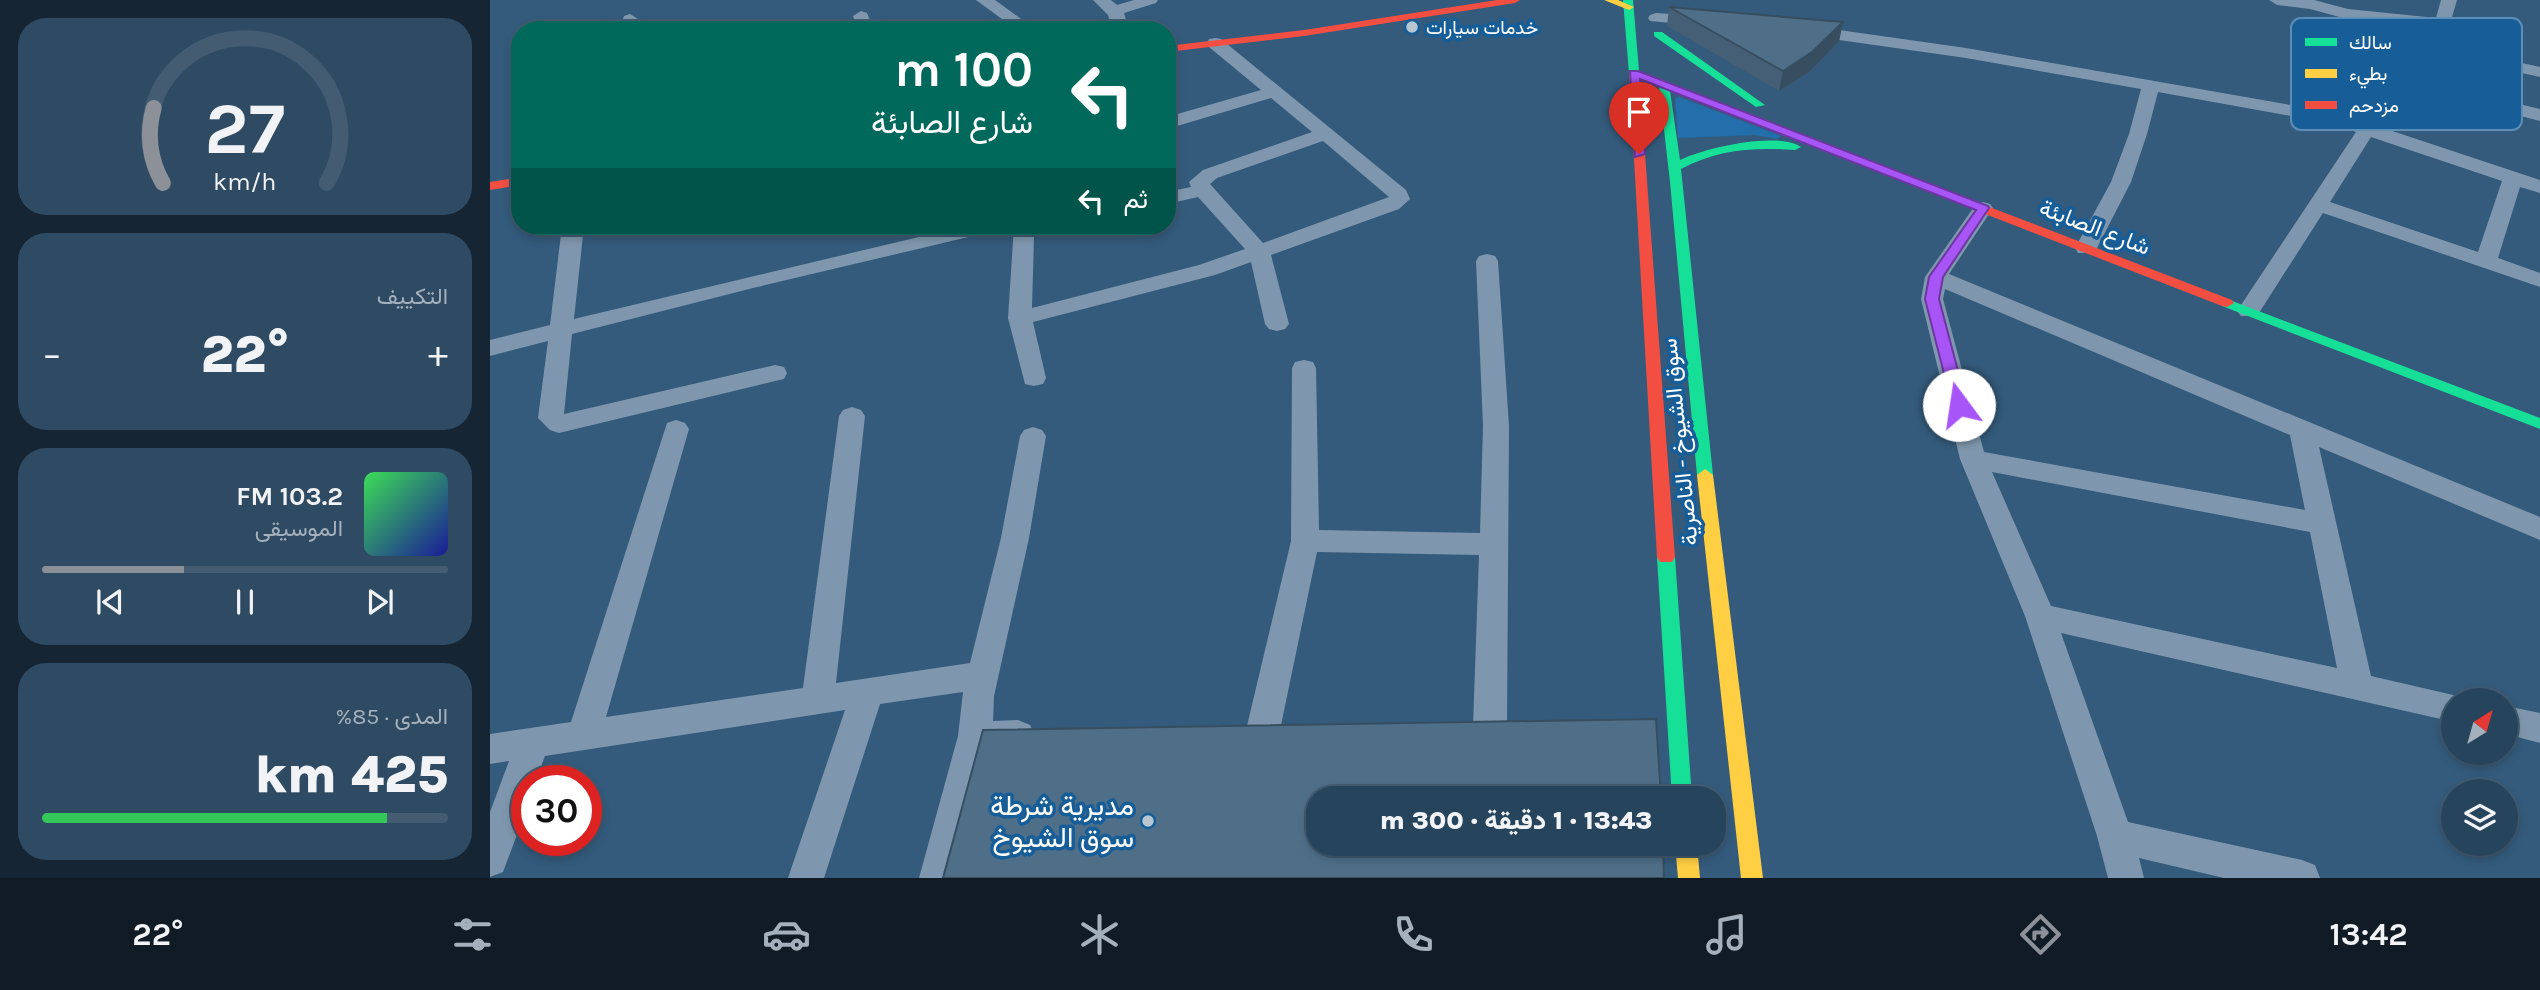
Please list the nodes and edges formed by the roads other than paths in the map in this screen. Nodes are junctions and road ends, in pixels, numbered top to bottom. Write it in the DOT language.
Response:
graph roads {
  1 [pos="984,0"];
  2 [pos="1101,0"];
  3 [pos="1150,0"];
  4 [pos="1515,0"];
  5 [pos="1609,0"];
  6 [pos="2277,0"];
  7 [pos="2449,0"];
  8 [pos="1475,3"];
  9 [pos="1628,4"];
  10 [pos="1115,11"];
  11 [pos="1656,17"];
  12 [pos="2385,18"];
  13 [pos="2444,18"];
  14 [pos="1015,21"];
  15 [pos="1121,21"];
  16 [pos="1723,22"];
  17 [pos="1787,28"];
  18 [pos="1215,43"];
  19 [pos="1176,48"];
  20 [pos="2522,68"];
  21 [pos="1662,72"];
  22 [pos="2540,72"];
  23 [pos="1634,73"];
  24 [pos="2150,87"];
  25 [pos="1274,92"];
  26 [pos="2291,111"];
  27 [pos="2522,111"];
  28 [pos="2540,115"];
  29 [pos="1176,119"];
  30 [pos="2366,130"];
  31 [pos="2370,130"];
  32 [pos="1326,134"];
  33 [pos="1837,151"];
  34 [pos="1676,167"];
  35 [pos="2513,177"];
  36 [pos="511,182"];
  37 [pos="490,186"];
  38 [pos="2540,187"];
  39 [pos="1203,190"];
  40 [pos="1176,196"];
  41 [pos="2319,205"];
  42 [pos="1983,208"];
  43 [pos="572,235"];
  44 [pos="954,235"];
  45 [pos="1023,235"];
  46 [pos="2086,248"];
  47 [pos="1260,253"];
  48 [pos="1487,261"];
  49 [pos="2486,262"];
  50 [pos="1936,277"];
  51 [pos="2540,280"];
  52 [pos="2249,311"];
  53 [pos="1020,318"];
  54 [pos="1277,324"];
  55 [pos="563,329"];
  56 [pos="490,348"];
  57 [pos="1304,368"];
  58 [pos="775,373"];
  59 [pos="1034,378"];
  60 [pos="852,416"];
  61 [pos="2540,424"];
  62 [pos="676,429"];
  63 [pos="2302,430"];
  64 [pos="1033,436"];
  65 [pos="1973,459"];
  66 [pos="2322,524"];
  67 [pos="2540,529"];
  68 [pos="1305,541"];
  69 [pos="1492,544"];
  70 [pos="2040,617"];
  71 [pos="983,675"];
  72 [pos="2357,687"];
  73 [pos="867,693"];
  74 [pos="818,700"];
  75 [pos="2441,705"];
  76 [pos="2518,723"];
  77 [pos="1490,726"];
  78 [pos="2540,728"];
  79 [pos="1263,730"];
  80 [pos="1043,734"];
  81 [pos="584,735"];
  82 [pos="975,736"];
  83 [pos="533,743"];
  84 [pos="490,749"];
  85 [pos="1679,786"];
  86 [pos="2115,836"];
  87 [pos="1687,856"];
  88 [pos="490,860"];
  89 [pos="806,878"];
  90 [pos="937,878"];
  91 [pos="1689,878"];
  92 [pos="1752,878"];
  93 [pos="2126,878"];
  94 [pos="2302,878"];
  1 -- 14 [label="street"];
  2 -- 10 [label="street"];
  3 -- 10 [label="street"];
  4 -- 8 [label="main road"];
  5 -- 9 [label="main road"];
  6 -- 12 [label="street"];
  7 -- 13 [label="street"];
  8 -- 18 [label="main road"];
  9 -- 23 [label="main road, سوق الشيوخ - الناصرية"];
  10 -- 15 [label="street"];
  11 -- 16 [label="street"];
  11 -- 21 [label="main road, سوق الشيوخ - الناصرية"];
  11 -- 33 [label="main road"];
  17 -- 24 [label="street"];
  18 -- 19 [label="main road"];
  18 -- 25 [label="street"];
  20 -- 22 [label="street"];
  21 -- 23 [label="main road, شارع الصابئة"];
  21 -- 33 [label="main road, شارع الصابئة"];
  21 -- 34 [label="main road, سوق الشيوخ - الناصرية"];
  23 -- 85 [label="main road, سوق الشيوخ - الناصرية"];
  24 -- 26 [label="street"];
  24 -- 46 [label="street"];
  25 -- 29 [label="street"];
  25 -- 32 [label="street"];
  27 -- 28 [label="street"];
  30 -- 41 [label="street"];
  31 -- 35 [label="street"];
  32 -- 39 [label="street"];
  32 -- 47 [label="street"];
  33 -- 34 [label="main road"];
  33 -- 42 [label="main road, شارع الصابئة"];
  34 -- 92 [label="main road, سوق الشيوخ - الناصرية"];
  35 -- 38 [label="street"];
  35 -- 49 [label="street"];
  36 -- 37 [label="main road"];
  39 -- 40 [label="street"];
  39 -- 47 [label="street"];
  41 -- 49 [label="street"];
  41 -- 52 [label="street"];
  42 -- 46 [label="main road, شارع الصابئة"];
  42 -- 50 [label="street"];
  43 -- 55 [label="street"];
  44 -- 55 [label="street"];
  45 -- 53 [label="street"];
  46 -- 52 [label="main road, شارع الصابئة"];
  47 -- 53 [label="street"];
  47 -- 54 [label="street"];
  48 -- 69 [label="street"];
  49 -- 51 [label="street"];
  50 -- 63 [label="street"];
  50 -- 65 [label="street"];
  52 -- 61 [label="main road, شارع الصابئة"];
  53 -- 59 [label="street"];
  55 -- 56 [label="street"];
  55 -- 58 [label="street"];
  57 -- 68 [label="street"];
  60 -- 74 [label="street"];
  62 -- 81 [label="street"];
  63 -- 66 [label="street"];
  63 -- 67 [label="street"];
  64 -- 71 [label="street"];
  65 -- 66 [label="street"];
  65 -- 70 [label="street"];
  66 -- 72 [label="street"];
  68 -- 69 [label="street"];
  68 -- 79 [label="street"];
  69 -- 77 [label="street"];
  70 -- 72 [label="street"];
  70 -- 86 [label="street"];
  71 -- 73 [label="street"];
  71 -- 82 [label="street"];
  72 -- 75 [label="street"];
  73 -- 74 [label="street"];
  73 -- 89 [label="street"];
  74 -- 81 [label="street"];
  76 -- 78 [label="street"];
  80 -- 82 [label="street"];
  81 -- 83 [label="street"];
  82 -- 90 [label="street"];
  83 -- 84 [label="street"];
  83 -- 88 [label="street"];
  86 -- 93 [label="street"];
  86 -- 94 [label="street"];
  87 -- 91 [label="main road"];
}
